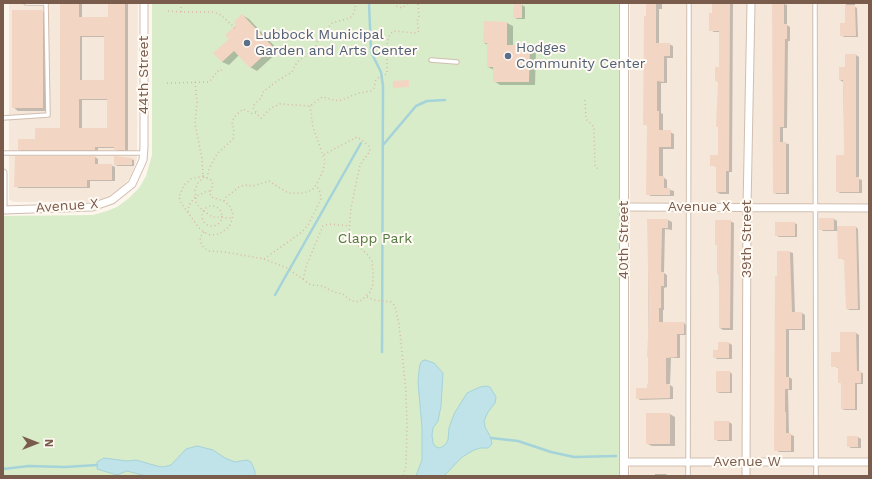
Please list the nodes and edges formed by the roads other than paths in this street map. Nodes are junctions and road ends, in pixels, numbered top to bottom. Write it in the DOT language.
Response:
graph roads {
  1 [pos="26,3"];
  2 [pos="144,3"];
  3 [pos="624,3"];
  4 [pos="689,3"];
  5 [pos="751,3"];
  6 [pos="815,3"];
  7 [pos="431,60"];
  8 [pos="457,62"];
  9 [pos="3,118"];
  10 [pos="144,150"];
  11 [pos="3,153"];
  12 [pos="3,173"];
  13 [pos="624,207"];
  14 [pos="688,207"];
  15 [pos="746,208"];
  16 [pos="816,208"];
  17 [pos="869,208"];
  18 [pos="3,210"];
  19 [pos="624,462"];
  20 [pos="688,462"];
  21 [pos="746,462"];
  22 [pos="816,462"];
  23 [pos="869,462"];
  24 [pos="624,476"];
  25 [pos="688,476"];
  26 [pos="746,476"];
  27 [pos="816,476"];
  1 -- 9 [label="lane"];
  2 -- 10 [label="street, 44th Street"];
  3 -- 13 [label="street, 40th Street"];
  4 -- 14 [label="lane"];
  5 -- 15 [label="street, 39th Street"];
  6 -- 16 [label="lane"];
  7 -- 8 [label="lane"];
  10 -- 11 [label="lane"];
  10 -- 18 [label="street, Avenue X"];
  12 -- 18 [label="street"];
  13 -- 14 [label="street, Avenue X"];
  13 -- 19 [label="street, 40th Street"];
  14 -- 15 [label="street, Avenue X"];
  14 -- 20 [label="lane"];
  15 -- 16 [label="street, Avenue X"];
  15 -- 21 [label="street, 39th Street"];
  16 -- 17 [label="street, Avenue X"];
  16 -- 22 [label="lane"];
  19 -- 20 [label="street, Avenue W"];
  19 -- 24 [label="street, 40th Street"];
  20 -- 21 [label="street, Avenue W"];
  20 -- 25 [label="lane"];
  21 -- 22 [label="street, Avenue W"];
  21 -- 26 [label="street, 39th Street"];
  22 -- 23 [label="street, Avenue W"];
  22 -- 27 [label="lane"];
}
